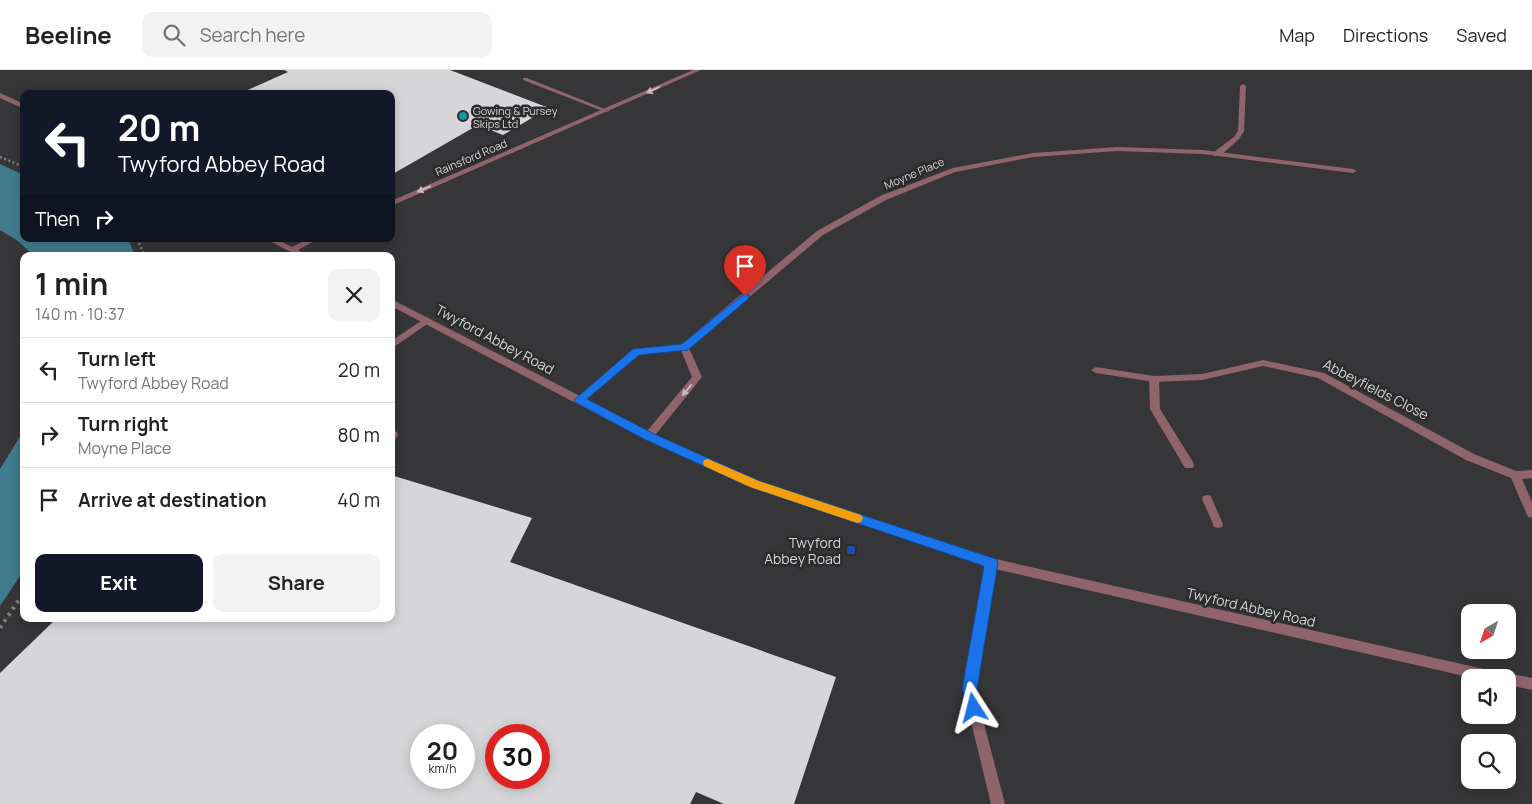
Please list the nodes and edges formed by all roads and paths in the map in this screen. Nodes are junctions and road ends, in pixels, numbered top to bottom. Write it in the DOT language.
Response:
graph roads {
  1 [pos="698,70"];
  2 [pos="525,79"];
  3 [pos="1243,86"];
  4 [pos="0,94"];
  5 [pos="20,105"];
  6 [pos="607,111"];
  7 [pos="1217,154"];
  8 [pos="0,157"];
  9 [pos="20,166"];
  10 [pos="1353,171"];
  11 [pos="395,202"];
  12 [pos="276,242"];
  13 [pos="308,242"];
  14 [pos="292,250"];
  15 [pos="296,252"];
  16 [pos="395,304"];
  17 [pos="427,320"];
  18 [pos="395,343"];
  19 [pos="684,347"];
  20 [pos="1096,370"];
  21 [pos="1154,379"];
  22 [pos="579,400"];
  23 [pos="648,436"];
  24 [pos="1189,464"];
  25 [pos="1532,474"];
  26 [pos="1515,475"];
  27 [pos="1207,498"];
  28 [pos="1532,514"];
  29 [pos="1218,524"];
  30 [pos="991,563"];
  31 [pos="20,598"];
  32 [pos="0,628"];
  33 [pos="1461,669"];
  34 [pos="1516,681"];
  35 [pos="1532,684"];
  36 [pos="998,804"];
  1 -- 6 [label="street, Rainsford Road, one-way"];
  2 -- 6 [label="street"];
  3 -- 7 [label="street"];
  4 -- 5 [label="street"];
  6 -- 11 [label="street, Rainsford Road, one-way"];
  7 -- 10 [label="street, Moyne Place"];
  7 -- 19 [label="street, Moyne Place"];
  8 -- 9 [label="path"];
  12 -- 14 [label="street"];
  13 -- 14 [label="street"];
  14 -- 15 [label="street"];
  16 -- 17 [label="street, Twyford Abbey Road"];
  17 -- 18 [label="street"];
  17 -- 22 [label="street, Twyford Abbey Road"];
  19 -- 22 [label="street"];
  19 -- 23 [label="street, one-way"];
  20 -- 21 [label="street, Abbeyfields Close"];
  21 -- 24 [label="street"];
  21 -- 26 [label="street, Abbeyfields Close"];
  22 -- 23 [label="street, Twyford Abbey Road"];
  23 -- 30 [label="street, Twyford Abbey Road"];
  25 -- 26 [label="street, Abbeyfields Close"];
  26 -- 28 [label="street"];
  27 -- 29 [label="street"];
  30 -- 33 [label="street, Twyford Abbey Road"];
  30 -- 36 [label="street"];
  31 -- 32 [label="path"];
  34 -- 35 [label="street"];
}
